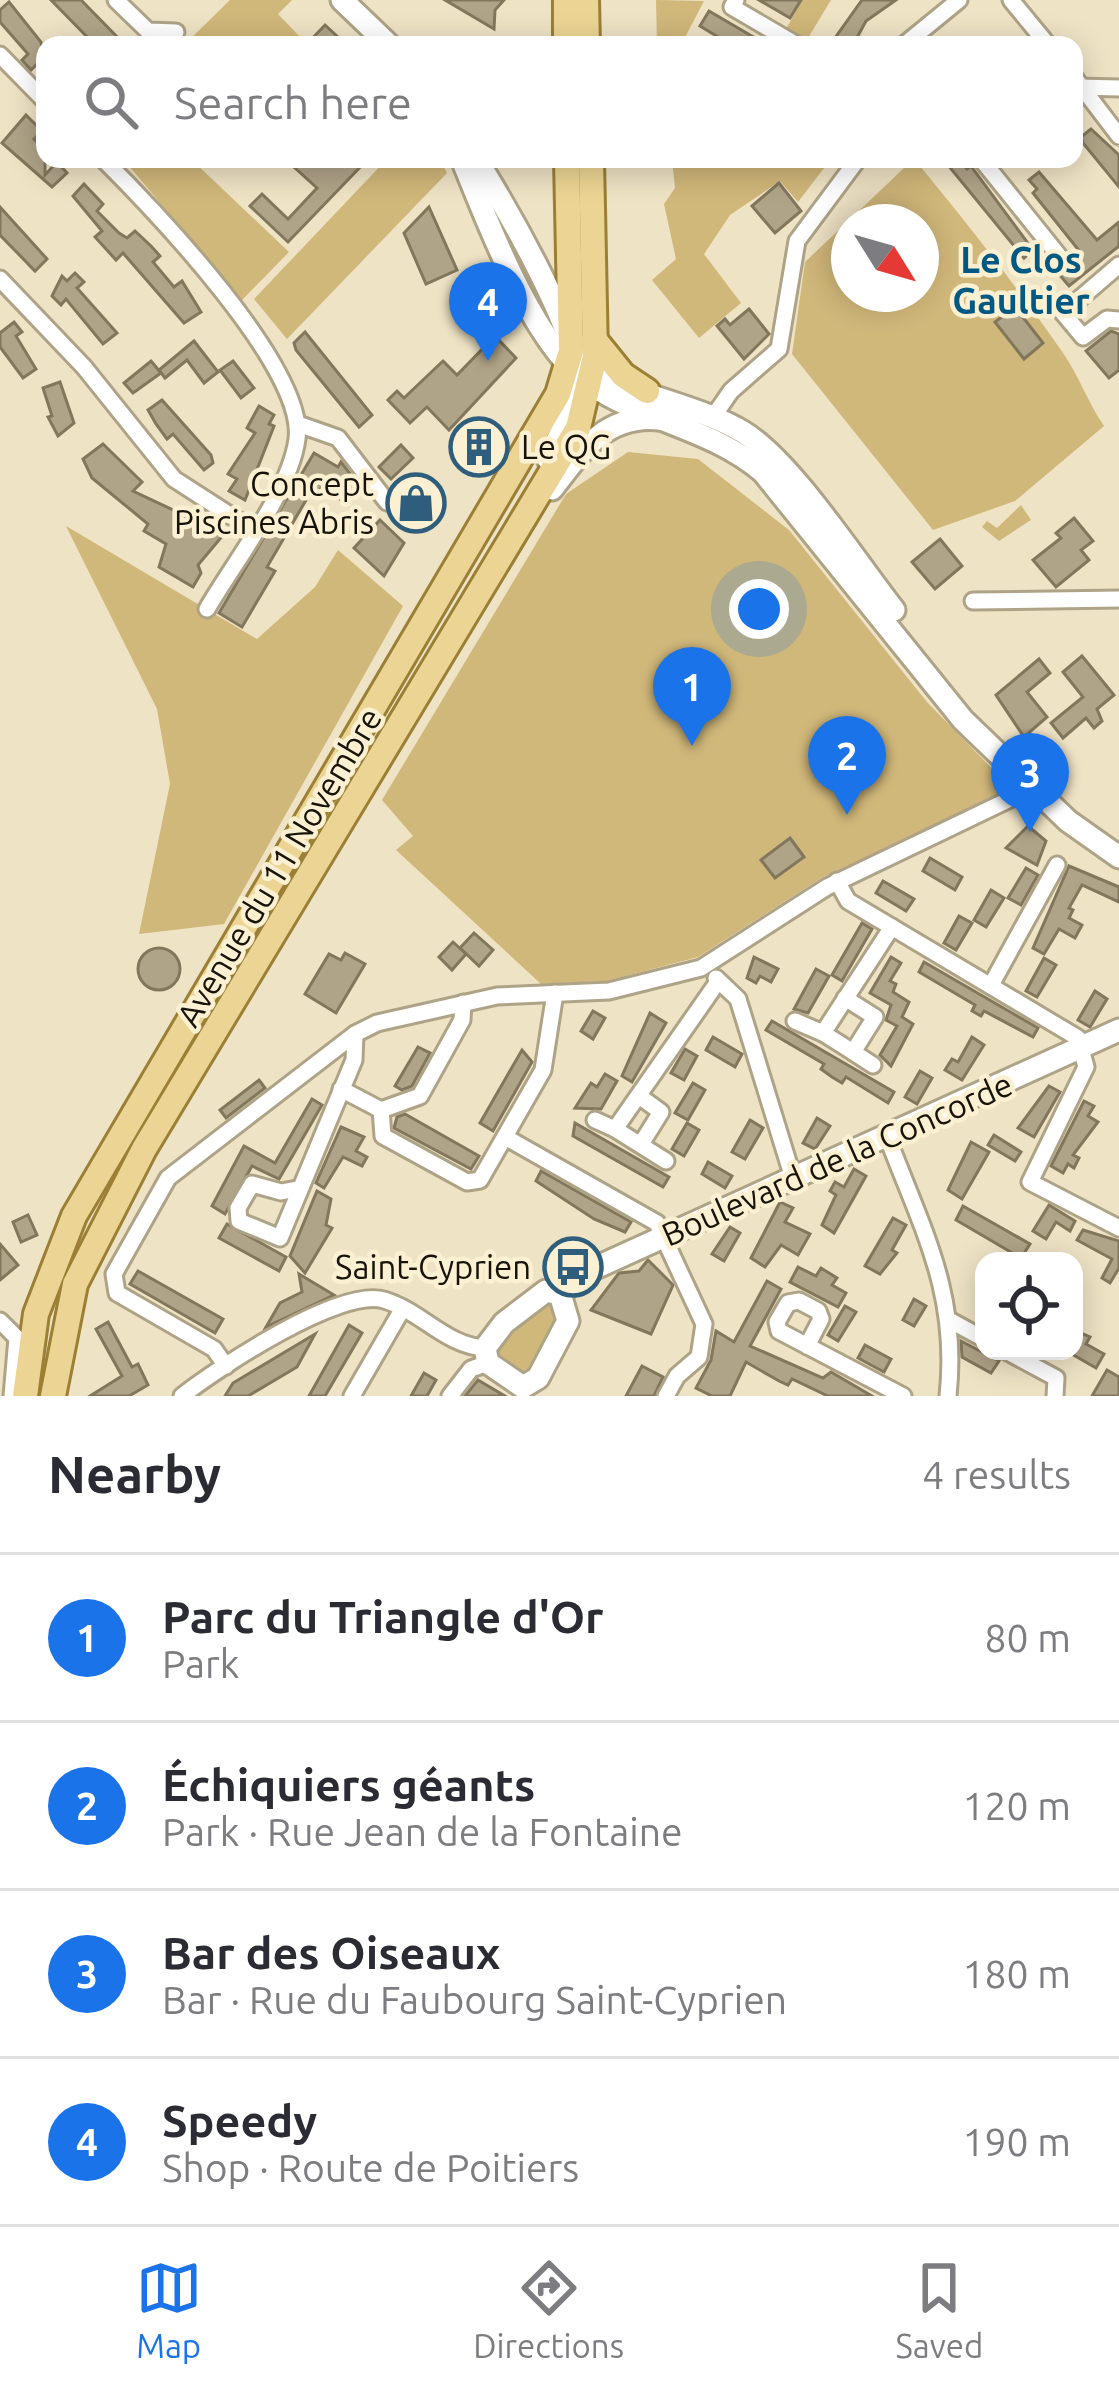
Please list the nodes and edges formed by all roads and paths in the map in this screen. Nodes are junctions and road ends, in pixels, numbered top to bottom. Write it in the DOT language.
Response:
graph roads {
  1 [pos="116,0"];
  2 [pos="342,0"];
  3 [pos="562,0"];
  4 [pos="586,0"];
  5 [pos="736,0"];
  6 [pos="959,0"];
  7 [pos="1011,0"];
  8 [pos="176,32"];
  9 [pos="380,36"];
  10 [pos="562,36"];
  11 [pos="587,36"];
  12 [pos="782,36"];
  13 [pos="915,36"];
  14 [pos="1041,36"];
  15 [pos="0,56"];
  16 [pos="1083,84"];
  17 [pos="1119,88"];
  18 [pos="1083,91"];
  19 [pos="36,92"];
  20 [pos="1119,136"];
  21 [pos="112,168"];
  22 [pos="466,168"];
  23 [pos="482,168"];
  24 [pos="567,168"];
  25 [pos="591,168"];
  26 [pos="853,168"];
  27 [pos="988,168"];
  28 [pos="1059,256"];
  29 [pos="1119,266"];
  30 [pos="0,279"];
  31 [pos="1119,320"];
  32 [pos="584,363"];
  33 [pos="647,392"];
  34 [pos="713,417"];
  35 [pos="666,419"];
  36 [pos="298,424"];
  37 [pos="387,502"];
  38 [pos="254,530"];
  39 [pos="511,542"];
  40 [pos="1119,598"];
  41 [pos="973,601"];
  42 [pos="207,609"];
  43 [pos="1002,755"];
  44 [pos="1033,788"];
  45 [pos="1119,857"];
  46 [pos="1057,865"];
  47 [pos="837,881"];
  48 [pos="892,927"];
  49 [pos="713,963"];
  50 [pos="718,983"];
  51 [pos="991,985"];
  52 [pos="555,993"];
  53 [pos="845,998"];
  54 [pos="463,1003"];
  55 [pos="795,1021"];
  56 [pos="1119,1030"];
  57 [pos="823,1033"];
  58 [pos="355,1034"];
  59 [pos="1082,1047"];
  60 [pos="853,1052"];
  61 [pos="874,1065"];
  62 [pos="341,1089"];
  63 [pos="639,1096"];
  64 [pos="380,1110"];
  65 [pos="595,1120"];
  66 [pos="615,1129"];
  67 [pos="887,1136"];
  68 [pos="505,1137"];
  69 [pos="641,1144"];
  70 [pos="666,1161"];
  71 [pos="793,1178"];
  72 [pos="297,1189"];
  73 [pos="1119,1228"];
  74 [pos="663,1238"];
  75 [pos="560,1294"];
  76 [pos="403,1308"];
  77 [pos="0,1321"];
  78 [pos="951,1321"];
  79 [pos="975,1334"];
  80 [pos="807,1346"];
  81 [pos="486,1356"];
  82 [pos="1023,1360"];
  83 [pos="226,1366"];
  84 [pos="453,1390"];
  85 [pos="523,1391"];
  86 [pos="12,1396"];
  87 [pos="25,1396"];
  88 [pos="53,1396"];
  89 [pos="182,1396"];
  90 [pos="352,1396"];
  91 [pos="666,1396"];
  92 [pos="902,1396"];
  93 [pos="948,1396"];
  94 [pos="1055,1396"];
  1 -- 8 [label="street"];
  2 -- 9 [label="street"];
  3 -- 10 [label="main road"];
  4 -- 11 [label="main road"];
  5 -- 12 [label="street"];
  6 -- 13 [label="street"];
  7 -- 14 [label="street"];
  15 -- 19 [label="street"];
  16 -- 17 [label="street"];
  18 -- 20 [label="street"];
  21 -- 36 [label="street"];
  22 -- 32 [label="street"];
  23 -- 32 [label="street"];
  24 -- 32 [label="main road"];
  25 -- 32 [label="main road"];
  26 -- 34 [label="street"];
  27 -- 28 [label="street"];
  29 -- 31 [label="street"];
  30 -- 38 [label="street"];
  32 -- 33 [label="main road"];
  32 -- 35 [label="street"];
  32 -- 39 [label="main road, Avenue du 11 Novembre"];
  32 -- 87 [label="main road, Avenue du 11 Novembre"];
  33 -- 34 [label="street"];
  34 -- 43 [label="street"];
  35 -- 39 [label="street"];
  35 -- 43 [label="street"];
  36 -- 37 [label="street"];
  36 -- 38 [label="street"];
  38 -- 42 [label="street"];
  39 -- 88 [label="main road, Avenue du 11 Novembre"];
  40 -- 41 [label="street"];
  43 -- 44 [label="street"];
  44 -- 45 [label="street"];
  44 -- 47 [label="street"];
  46 -- 51 [label="street"];
  47 -- 48 [label="street"];
  47 -- 49 [label="street"];
  48 -- 51 [label="street"];
  48 -- 53 [label="street"];
  49 -- 50 [label="street"];
  49 -- 52 [label="street"];
  50 -- 63 [label="street"];
  50 -- 71 [label="street"];
  51 -- 59 [label="street"];
  52 -- 54 [label="street"];
  52 -- 68 [label="street"];
  53 -- 57 [label="street"];
  53 -- 60 [label="street"];
  54 -- 58 [label="street"];
  54 -- 64 [label="street"];
  55 -- 57 [label="street"];
  56 -- 59 [label="street, Boulevard de la Concorde"];
  57 -- 60 [label="street"];
  58 -- 62 [label="street"];
  58 -- 83 [label="street"];
  59 -- 67 [label="street, Boulevard de la Concorde"];
  59 -- 73 [label="street"];
  60 -- 61 [label="street"];
  62 -- 64 [label="street"];
  62 -- 72 [label="street"];
  63 -- 66 [label="street"];
  63 -- 69 [label="street"];
  64 -- 68 [label="street"];
  65 -- 66 [label="street"];
  66 -- 69 [label="street"];
  67 -- 71 [label="street, Boulevard de la Concorde"];
  67 -- 78 [label="street"];
  68 -- 74 [label="street"];
  69 -- 70 [label="street"];
  71 -- 74 [label="street, Boulevard de la Concorde"];
  72 -- 72 [label="street"];
  74 -- 75 [label="street, Boulevard de la Concorde"];
  74 -- 91 [label="street"];
  75 -- 81 [label="street, Boulevard de la Concorde"];
  75 -- 85 [label="street"];
  76 -- 81 [label="street"];
  76 -- 83 [label="street"];
  76 -- 90 [label="street"];
  77 -- 86 [label="street"];
  78 -- 79 [label="street"];
  78 -- 93 [label="street"];
  80 -- 92 [label="street"];
  81 -- 84 [label="street"];
  81 -- 85 [label="street"];
  82 -- 94 [label="street"];
  83 -- 89 [label="street"];
}
